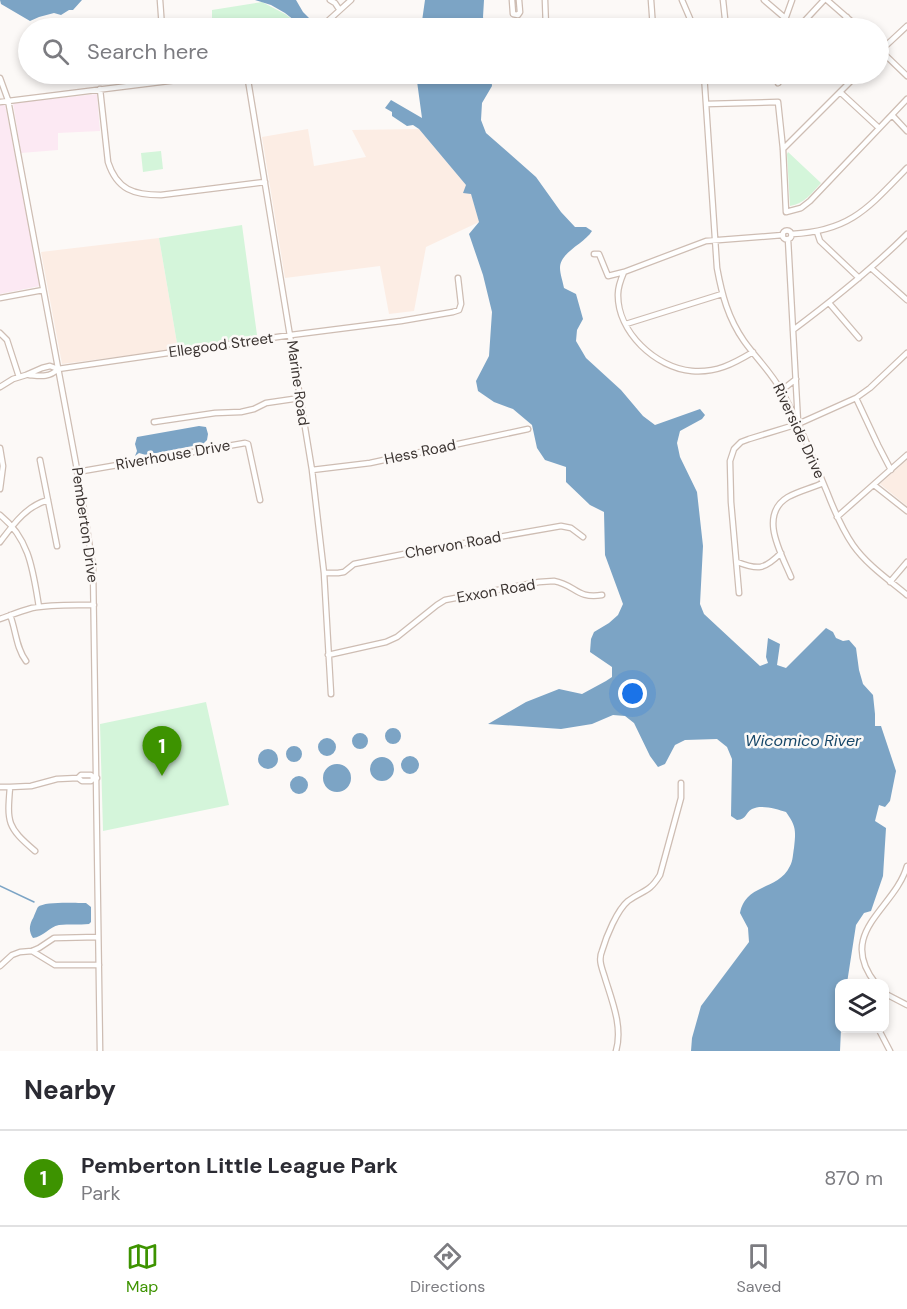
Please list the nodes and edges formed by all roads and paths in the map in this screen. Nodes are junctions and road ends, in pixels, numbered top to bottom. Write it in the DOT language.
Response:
graph roads {
  1 [pos="160,0"];
  2 [pos="330,0"];
  3 [pos="351,0"];
  4 [pos="512,0"];
  5 [pos="519,0"];
  6 [pos="545,0"];
  7 [pos="651,0"];
  8 [pos="682,0"];
  9 [pos="723,0"];
  10 [pos="764,0"];
  11 [pos="792,0"];
  12 [pos="826,0"];
  13 [pos="335,2"];
  14 [pos="339,9"];
  15 [pos="848,17"];
  16 [pos="161,18"];
  17 [pos="330,18"];
  18 [pos="546,18"];
  19 [pos="652,18"];
  20 [pos="690,18"];
  21 [pos="725,18"];
  22 [pos="785,18"];
  23 [pos="808,18"];
  24 [pos="907,26"];
  25 [pos="889,42"];
  26 [pos="889,60"];
  27 [pos="907,76"];
  28 [pos="0,78"];
  29 [pos="142,84"];
  30 [pos="249,84"];
  31 [pos="705,84"];
  32 [pos="848,84"];
  33 [pos="100,89"];
  34 [pos="840,92"];
  35 [pos="907,99"];
  36 [pos="8,100"];
  37 [pos="0,102"];
  38 [pos="706,104"];
  39 [pos="892,115"];
  40 [pos="879,128"];
  41 [pos="907,131"];
  42 [pos="783,150"];
  43 [pos="907,168"];
  44 [pos="265,182"];
  45 [pos="817,232"];
  46 [pos="792,234"];
  47 [pos="907,234"];
  48 [pos="783,235"];
  49 [pos="788,239"];
  50 [pos="715,240"];
  51 [pos="594,254"];
  52 [pos="871,268"];
  53 [pos="624,272"];
  54 [pos="458,278"];
  55 [pos="859,278"];
  56 [pos="43,290"];
  57 [pos="722,294"];
  58 [pos="0,298"];
  59 [pos="907,300"];
  60 [pos="829,303"];
  61 [pos="626,324"];
  62 [pos="793,330"];
  63 [pos="0,333"];
  64 [pos="291,335"];
  65 [pos="859,338"];
  66 [pos="753,352"];
  67 [pos="907,352"];
  68 [pos="58,369"];
  69 [pos="26,375"];
  70 [pos="19,377"];
  71 [pos="796,379"];
  72 [pos="0,387"];
  73 [pos="782,390"];
  74 [pos="300,398"];
  75 [pos="856,398"];
  76 [pos="154,422"];
  77 [pos="798,424"];
  78 [pos="528,429"];
  79 [pos="0,448"];
  80 [pos="907,455"];
  81 [pos="40,460"];
  82 [pos="312,470"];
  83 [pos="891,470"];
  84 [pos="77,472"];
  85 [pos="823,483"];
  86 [pos="874,484"];
  87 [pos="0,489"];
  88 [pos="48,500"];
  89 [pos="260,500"];
  90 [pos="907,511"];
  91 [pos="0,515"];
  92 [pos="837,517"];
  93 [pos="12,526"];
  94 [pos="583,537"];
  95 [pos="0,542"];
  96 [pos="57,546"];
  97 [pos="781,553"];
  98 [pos="737,562"];
  99 [pos="907,562"];
  100 [pos="324,573"];
  101 [pos="791,577"];
  102 [pos="891,582"];
  103 [pos="739,593"];
  104 [pos="602,595"];
  105 [pos="907,595"];
  106 [pos="94,605"];
  107 [pos="39,607"];
  108 [pos="10,615"];
  109 [pos="0,619"];
  110 [pos="328,655"];
  111 [pos="26,661"];
  112 [pos="331,694"];
  113 [pos="96,778"];
  114 [pos="681,783"];
  115 [pos="0,787"];
  116 [pos="10,787"];
  117 [pos="35,851"];
  118 [pos="907,866"];
  119 [pos="98,937"];
  120 [pos="32,951"];
  121 [pos="99,965"];
  122 [pos="0,966"];
  123 [pos="873,979"];
  124 [pos="889,995"];
  125 [pos="907,1005"];
  126 [pos="880,1033"];
  127 [pos="100,1051"];
  128 [pos="616,1051"];
  129 [pos="890,1051"];
  1 -- 16 [label="street"];
  2 -- 13 [label="street"];
  3 -- 14 [label="street"];
  4 -- 5 [label="street"];
  6 -- 18 [label="street"];
  7 -- 19 [label="street"];
  8 -- 20 [label="street"];
  9 -- 21 [label="street"];
  10 -- 22 [label="street"];
  11 -- 22 [label="street"];
  12 -- 15 [label="street"];
  12 -- 23 [label="street"];
  13 -- 14 [label="street"];
  14 -- 17 [label="street"];
  24 -- 25 [label="street"];
  26 -- 27 [label="street"];
  28 -- 36 [label="street, Pemberton Drive"];
  29 -- 33 [label="street"];
  30 -- 44 [label="street, Marine Road"];
  31 -- 38 [label="street, Riverside Drive"];
  32 -- 34 [label="street"];
  33 -- 36 [label="street"];
  33 -- 44 [label="street"];
  34 -- 40 [label="street"];
  34 -- 42 [label="street"];
  35 -- 39 [label="street"];
  36 -- 37 [label="street"];
  36 -- 56 [label="street, Pemberton Drive"];
  38 -- 42 [label="street"];
  38 -- 50 [label="street, Riverside Drive"];
  39 -- 40 [label="street"];
  39 -- 41 [label="street"];
  40 -- 42 [label="street"];
  43 -- 45 [label="street"];
  44 -- 64 [label="street, Marine Road"];
  45 -- 46 [label="street"];
  45 -- 55 [label="street"];
  46 -- 48 [label="street"];
  46 -- 49 [label="street"];
  47 -- 52 [label="street"];
  48 -- 49 [label="street"];
  48 -- 50 [label="street"];
  49 -- 62 [label="street"];
  50 -- 53 [label="street"];
  50 -- 57 [label="street, Riverside Drive"];
  51 -- 53 [label="street"];
  52 -- 55 [label="street"];
  52 -- 59 [label="street"];
  53 -- 61 [label="street"];
  54 -- 64 [label="street, Ellegood Street"];
  55 -- 60 [label="street"];
  56 -- 58 [label="street"];
  56 -- 68 [label="street, Pemberton Drive"];
  57 -- 61 [label="street"];
  57 -- 66 [label="street, Riverside Drive"];
  60 -- 62 [label="street"];
  60 -- 65 [label="street"];
  61 -- 66 [label="street"];
  62 -- 71 [label="street"];
  63 -- 70 [label="street"];
  64 -- 68 [label="street, Ellegood Street"];
  64 -- 74 [label="street, Marine Road"];
  66 -- 73 [label="street, Riverside Drive"];
  67 -- 75 [label="street"];
  68 -- 69 [label="street"];
  68 -- 69 [label="street"];
  68 -- 84 [label="street, Pemberton Drive"];
  69 -- 70 [label="street"];
  70 -- 72 [label="street"];
  71 -- 73 [label="street"];
  71 -- 77 [label="street"];
  73 -- 77 [label="street, Riverside Drive"];
  74 -- 76 [label="street"];
  74 -- 82 [label="street, Marine Road"];
  75 -- 77 [label="street"];
  75 -- 83 [label="street"];
  77 -- 85 [label="street, Riverside Drive"];
  77 -- 98 [label="street"];
  78 -- 82 [label="street, Hess Road"];
  79 -- 87 [label="street"];
  80 -- 83 [label="street"];
  81 -- 88 [label="street"];
  82 -- 100 [label="street, Marine Road"];
  83 -- 86 [label="street"];
  84 -- 89 [label="street, Riverhouse Drive"];
  84 -- 106 [label="street, Pemberton Drive"];
  85 -- 92 [label="street, Riverside Drive"];
  85 -- 97 [label="street"];
  86 -- 90 [label="street"];
  86 -- 92 [label="street"];
  88 -- 93 [label="street"];
  88 -- 96 [label="street"];
  91 -- 93 [label="street"];
  92 -- 102 [label="street, Riverside Drive"];
  93 -- 95 [label="street"];
  93 -- 107 [label="street"];
  94 -- 100 [label="street, Chervon Road"];
  97 -- 98 [label="street"];
  97 -- 101 [label="street"];
  98 -- 103 [label="street"];
  99 -- 102 [label="street"];
  100 -- 110 [label="street, Marine Road"];
  102 -- 105 [label="street, Riverside Drive"];
  104 -- 110 [label="street, Exxon Road"];
  106 -- 107 [label="street"];
  106 -- 113 [label="street, Pemberton Drive"];
  107 -- 108 [label="street"];
  108 -- 109 [label="street"];
  108 -- 111 [label="street"];
  110 -- 112 [label="street, Marine Road"];
  113 -- 116 [label="street"];
  113 -- 119 [label="street, Pemberton Drive"];
  114 -- 128 [label="street"];
  115 -- 116 [label="street"];
  116 -- 117 [label="street"];
  118 -- 123 [label="street"];
  119 -- 120 [label="street"];
  119 -- 121 [label="street, Pemberton Drive"];
  120 -- 121 [label="street"];
  120 -- 122 [label="street"];
  121 -- 127 [label="street, Pemberton Drive"];
  124 -- 125 [label="street"];
  126 -- 129 [label="street"];
}
